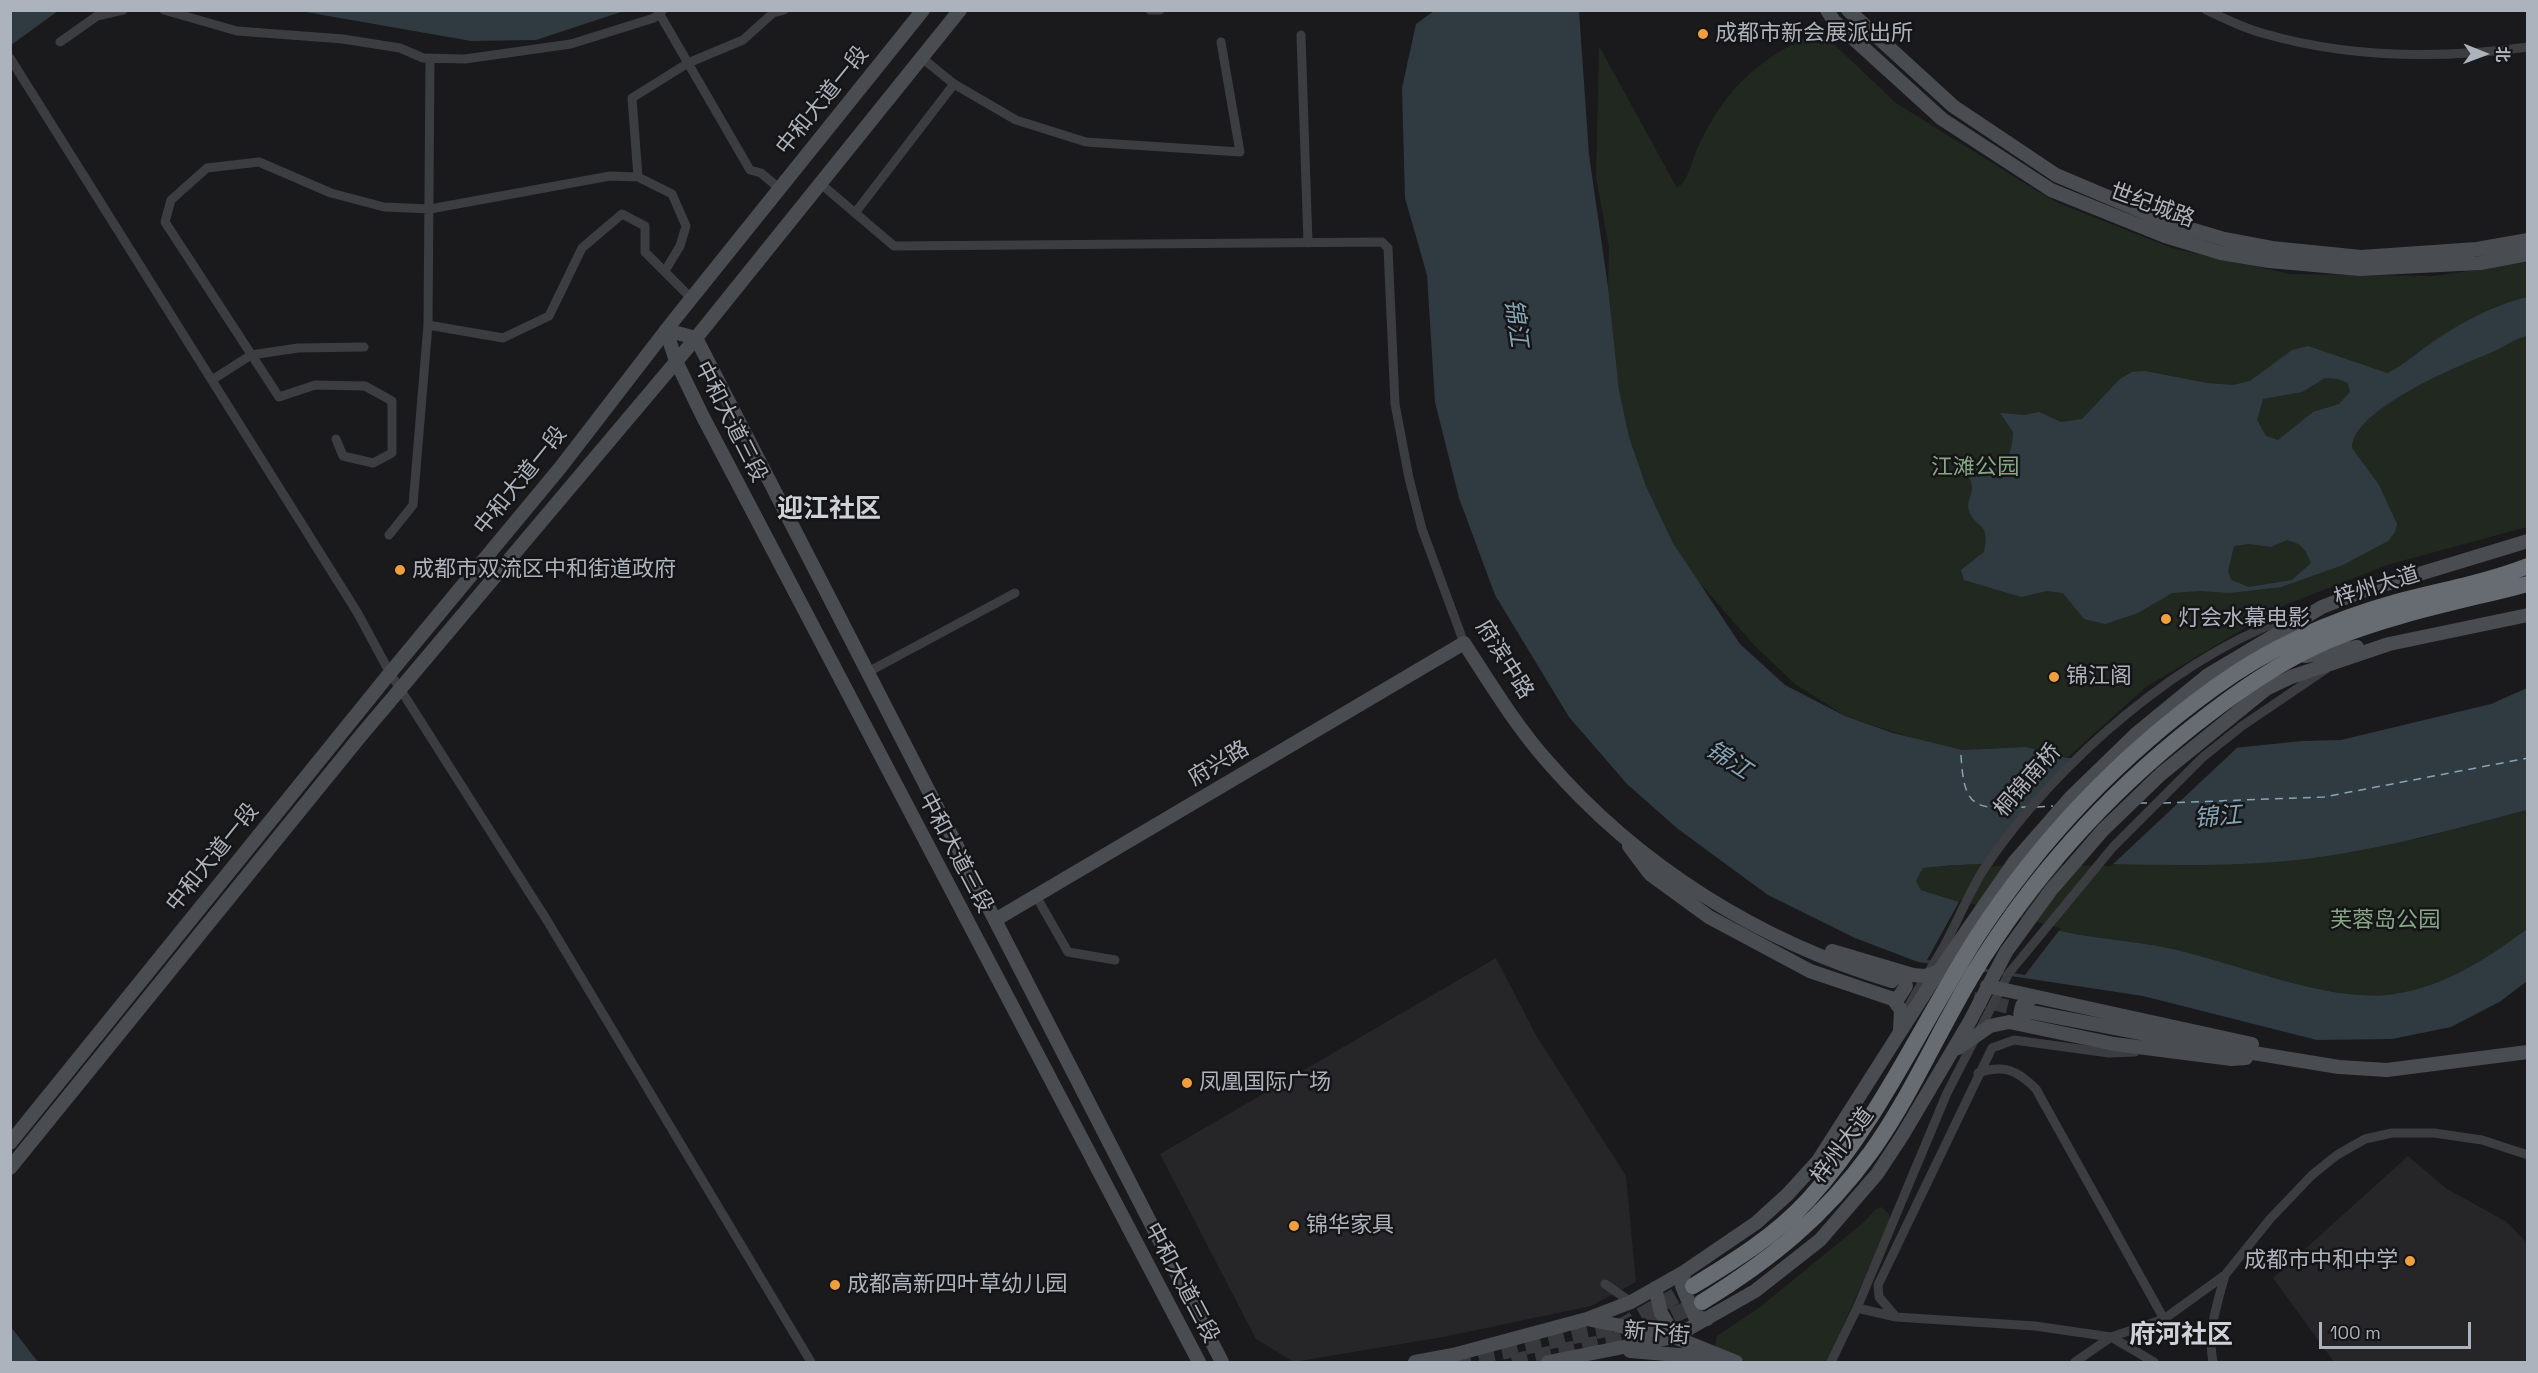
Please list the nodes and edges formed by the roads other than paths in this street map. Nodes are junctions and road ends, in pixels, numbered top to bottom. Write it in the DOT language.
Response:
graph roads {
  1 [pos="123,10"];
  2 [pos="164,10"];
  3 [pos="784,10"];
  4 [pos="923,10"];
  5 [pos="960,10"];
  6 [pos="1150,10"];
  7 [pos="1160,10"];
  8 [pos="1827,10"];
  9 [pos="1848,10"];
  10 [pos="2206,10"];
  11 [pos="661,12"];
  12 [pos="1301,34"];
  13 [pos="60,42"];
  14 [pos="1221,42"];
  15 [pos="2528,47"];
  16 [pos="10,58"];
  17 [pos="430,58"];
  18 [pos="922,58"];
  19 [pos="688,63"];
  20 [pos="954,84"];
  21 [pos="638,177"];
  22 [pos="820,184"];
  23 [pos="780,189"];
  24 [pos="430,209"];
  25 [pos="855,213"];
  26 [pos="2528,240"];
  27 [pos="1308,243"];
  28 [pos="2528,254"];
  29 [pos="665,271"];
  30 [pos="691,298"];
  31 [pos="428,325"];
  32 [pos="666,330"];
  33 [pos="696,338"];
  34 [pos="364,347"];
  35 [pos="251,355"];
  36 [pos="676,362"];
  37 [pos="212,380"];
  38 [pos="336,440"];
  39 [pos="389,536"];
  40 [pos="2528,541"];
  41 [pos="2528,566"];
  42 [pos="2528,584"];
  43 [pos="1015,593"];
  44 [pos="2322,607"];
  45 [pos="2528,615"];
  46 [pos="1464,643"];
  47 [pos="2389,644"];
  48 [pos="2291,658"];
  49 [pos="868,672"];
  50 [pos="390,673"];
  51 [pos="2212,681"];
  52 [pos="401,690"];
  53 [pos="2233,714"];
  54 [pos="1616,830"];
  55 [pos="1036,896"];
  56 [pos="995,920"];
  57 [pos="1115,960"];
  58 [pos="1938,971"];
  59 [pos="1896,976"];
  60 [pos="1993,985"];
  61 [pos="1893,999"];
  62 [pos="2030,1011"];
  63 [pos="1902,1020"];
  64 [pos="1979,1032"];
  65 [pos="1899,1035"];
  66 [pos="2165,1050"];
  67 [pos="1952,1052"];
  68 [pos="2528,1052"];
  69 [pos="2272,1056"];
  70 [pos="1978,1073"];
  71 [pos="10,1143"];
  72 [pos="2528,1155"];
  73 [pos="10,1168"];
  74 [pos="2225,1275"];
  75 [pos="1689,1279"];
  76 [pos="1605,1284"];
  77 [pos="1655,1288"];
  78 [pos="1631,1302"];
  79 [pos="1702,1302"];
  80 [pos="1857,1308"];
  81 [pos="1896,1317"];
  82 [pos="1587,1319"];
  83 [pos="1707,1319"];
  84 [pos="2164,1319"];
  85 [pos="1674,1336"];
  86 [pos="2111,1337"];
  87 [pos="1601,1351"];
  88 [pos="1691,1356"];
  89 [pos="811,1362"];
  90 [pos="1199,1362"];
  91 [pos="1222,1362"];
  92 [pos="1414,1362"];
  93 [pos="1548,1362"];
  94 [pos="1708,1362"];
  95 [pos="1736,1362"];
  96 [pos="1831,1362"];
  97 [pos="2075,1362"];
  98 [pos="2154,1362"];
  99 [pos="2213,1362"];
  1 -- 13 [label="street"];
  2 -- 17 [label="street"];
  3 -- 19 [label="street"];
  4 -- 23 [label="main road, 中和大道一段"];
  5 -- 18 [label="main road, 中和大道一段"];
  6 -- 7 [label="street"];
  8 -- 28 [label="main road, 世纪城路"];
  9 -- 26 [label="main road, 世纪城路"];
  10 -- 15 [label="street"];
  11 -- 17 [label="street"];
  11 -- 19 [label="street"];
  12 -- 27 [label="street"];
  14 -- 20 [label="street"];
  16 -- 37 [label="street"];
  17 -- 24 [label="street"];
  18 -- 20 [label="street"];
  18 -- 22 [label="main road, 中和大道一段"];
  19 -- 21 [label="street"];
  19 -- 23 [label="street"];
  20 -- 25 [label="street"];
  21 -- 24 [label="street"];
  21 -- 29 [label="street"];
  22 -- 25 [label="street, 府滨中路"];
  22 -- 33 [label="main road, 中和大道一段"];
  23 -- 30 [label="main road, 中和大道一段"];
  24 -- 31 [label="street"];
  24 -- 35 [label="street"];
  25 -- 27 [label="street, 府滨中路"];
  27 -- 46 [label="street, 府滨中路"];
  29 -- 30 [label="street"];
  29 -- 31 [label="street"];
  30 -- 32 [label="main road, 中和大道一段"];
  31 -- 39 [label="street"];
  32 -- 33 [label="main road"];
  32 -- 36 [label="main road, 中和大道三段"];
  32 -- 50 [label="main road, 中和大道一段"];
  33 -- 36 [label="main road, 中和大道一段"];
  33 -- 49 [label="main road"];
  34 -- 35 [label="street"];
  35 -- 37 [label="street"];
  35 -- 38 [label="street"];
  36 -- 52 [label="main road, 中和大道一段"];
  36 -- 90 [label="main road, 中和大道三段"];
  37 -- 50 [label="street"];
  40 -- 44 [label="main road"];
  41 -- 51 [label="highway, 梓州大道"];
  42 -- 48 [label="highway, 梓州大道"];
  43 -- 49 [label="street"];
  44 -- 51 [label="main road"];
  44 -- 58 [label="street, 桐锦南桥"];
  45 -- 47 [label="main road"];
  46 -- 54 [label="main road, 府滨中路"];
  46 -- 55 [label="main road, 府兴路"];
  47 -- 48 [label="main road"];
  47 -- 53 [label="main road"];
  48 -- 53 [label="highway, 梓州大道"];
  49 -- 56 [label="main road"];
  50 -- 52 [label="street"];
  50 -- 71 [label="main road, 中和大道一段"];
  51 -- 58 [label="highway"];
  52 -- 73 [label="main road, 中和大道一段"];
  52 -- 89 [label="street"];
  53 -- 60 [label="street"];
  53 -- 60 [label="main road"];
  53 -- 79 [label="highway, 梓州大道"];
  54 -- 59 [label="main road, 府滨中路"];
  54 -- 61 [label="main road"];
  55 -- 56 [label="main road, 府兴路"];
  55 -- 57 [label="street"];
  56 -- 91 [label="main road"];
  58 -- 59 [label="main road, 府滨中路"];
  58 -- 63 [label="street, 桐锦南桥"];
  58 -- 65 [label="main road"];
  58 -- 75 [label="highway, 梓州大道"];
  59 -- 61 [label="main road"];
  60 -- 62 [label="main road"];
  60 -- 64 [label="street"];
  60 -- 67 [label="main road"];
  61 -- 63 [label="main road"];
  62 -- 64 [label="main road"];
  62 -- 66 [label="main road"];
  62 -- 69 [label="main road"];
  63 -- 65 [label="main road"];
  64 -- 67 [label="main road"];
  64 -- 80 [label="street"];
  65 -- 75 [label="main road"];
  66 -- 69 [label="main road"];
  66 -- 70 [label="street"];
  67 -- 83 [label="main road"];
  68 -- 69 [label="main road"];
  70 -- 81 [label="street"];
  70 -- 84 [label="street"];
  72 -- 74 [label="street"];
  74 -- 84 [label="street"];
  74 -- 99 [label="street"];
  75 -- 77 [label="main road"];
  75 -- 83 [label="main road"];
  76 -- 78 [label="street"];
  77 -- 78 [label="main road"];
  77 -- 85 [label="main road"];
  78 -- 82 [label="main road"];
  80 -- 81 [label="street"];
  80 -- 96 [label="street"];
  81 -- 86 [label="street"];
  82 -- 85 [label="main road, 新下街"];
  82 -- 92 [label="main road"];
  83 -- 85 [label="main road"];
  84 -- 86 [label="street"];
  85 -- 87 [label="main road"];
  85 -- 88 [label="main road"];
  85 -- 95 [label="main road, 新下街"];
  86 -- 97 [label="street"];
  86 -- 98 [label="street"];
  87 -- 88 [label="main road, 新下街"];
  87 -- 93 [label="main road"];
  88 -- 94 [label="main road, 新下街"];
}
